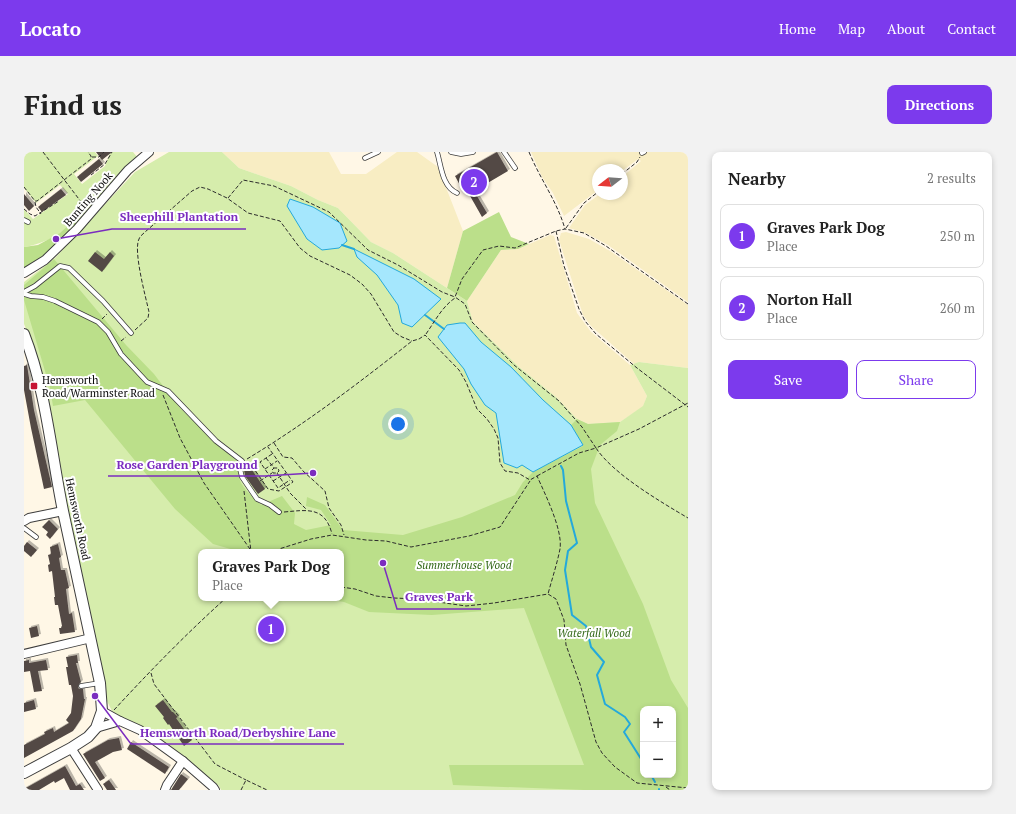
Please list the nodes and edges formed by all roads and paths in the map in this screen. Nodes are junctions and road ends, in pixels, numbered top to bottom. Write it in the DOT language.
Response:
graph roads {
  1 [pos="43,152"];
  2 [pos="88,152"];
  3 [pos="104,152"];
  4 [pos="112,152"];
  5 [pos="149,152"];
  6 [pos="378,152"];
  7 [pos="438,152"];
  8 [pos="451,152"];
  9 [pos="473,152"];
  10 [pos="504,152"];
  11 [pos="529,152"];
  12 [pos="643,152"];
  13 [pos="92,157"];
  14 [pos="364,158"];
  15 [pos="515,168"];
  16 [pos="628,169"];
  17 [pos="91,175"];
  18 [pos="64,179"];
  19 [pos="24,187"];
  20 [pos="457,192"];
  21 [pos="592,197"];
  22 [pos="227,198"];
  23 [pos="35,201"];
  24 [pos="59,201"];
  25 [pos="24,209"];
  26 [pos="41,214"];
  27 [pos="91,214"];
  28 [pos="565,229"];
  29 [pos="556,231"];
  30 [pos="24,273"];
  31 [pos="24,293"];
  32 [pos="456,297"];
  33 [pos="688,304"];
  34 [pos="111,311"];
  35 [pos="149,312"];
  36 [pos="98,322"];
  37 [pos="131,333"];
  38 [pos="24,334"];
  39 [pos="425,335"];
  40 [pos="412,341"];
  41 [pos="159,387"];
  42 [pos="688,403"];
  43 [pos="685,405"];
  44 [pos="688,407"];
  45 [pos="274,443"];
  46 [pos="268,446"];
  47 [pos="596,448"];
  48 [pos="272,453"];
  49 [pos="266,458"];
  50 [pos="277,460"];
  51 [pos="242,463"];
  52 [pos="272,465"];
  53 [pos="282,467"];
  54 [pos="274,468"];
  55 [pos="264,469"];
  56 [pos="278,469"];
  57 [pos="273,473"];
  58 [pos="286,473"];
  59 [pos="277,474"];
  60 [pos="269,475"];
  61 [pos="536,476"];
  62 [pos="242,477"];
  63 [pos="279,477"];
  64 [pos="291,479"];
  65 [pos="262,480"];
  66 [pos="530,480"];
  67 [pos="260,481"];
  68 [pos="273,481"];
  69 [pos="284,484"];
  70 [pos="286,487"];
  71 [pos="307,510"];
  72 [pos="63,511"];
  73 [pos="279,512"];
  74 [pos="688,518"];
  75 [pos="24,521"];
  76 [pos="24,528"];
  77 [pos="332,535"];
  78 [pos="344,536"];
  79 [pos="36,537"];
  80 [pos="250,549"];
  81 [pos="252,549"];
  82 [pos="279,549"];
  83 [pos="344,587"];
  84 [pos="548,594"];
  85 [pos="223,601"];
  86 [pos="91,638"];
  87 [pos="24,654"];
  88 [pos="151,671"];
  89 [pos="100,683"];
  90 [pos="81,686"];
  91 [pos="163,696"];
  92 [pos="161,699"];
  93 [pos="106,713"];
  94 [pos="120,720"];
  95 [pos="96,728"];
  96 [pos="71,748"];
  97 [pos="183,761"];
  98 [pos="24,773"];
  99 [pos="246,780"];
  100 [pos="666,787"];
  101 [pos="688,788"];
  102 [pos="95,789"];
  103 [pos="165,790"];
  104 [pos="215,790"];
  105 [pos="241,790"];
  106 [pos="267,790"];
  107 [pos="670,790"];
  1 -- 18 [label="path"];
  2 -- 13 [label="path"];
  3 -- 13 [label="path"];
  4 -- 17 [label="path"];
  5 -- 27 [label="street, Bunting Nook"];
  6 -- 14 [label="lane"];
  7 -- 20 [label="lane"];
  8 -- 9 [label="lane"];
  10 -- 15 [label="lane"];
  11 -- 28 [label="path"];
  12 -- 16 [label="path"];
  13 -- 18 [label="path"];
  18 -- 23 [label="path"];
  18 -- 27 [label="path"];
  19 -- 23 [label="path"];
  21 -- 28 [label="path"];
  22 -- 32 [label="path"];
  22 -- 35 [label="path"];
  22 -- 40 [label="path"];
  23 -- 26 [label="path"];
  24 -- 26 [label="path"];
  25 -- 26 [label="path"];
  27 -- 30 [label="street, Bunting Nook"];
  28 -- 29 [label="path"];
  28 -- 33 [label="path"];
  29 -- 32 [label="path"];
  29 -- 43 [label="path"];
  31 -- 34 [label="lane"];
  31 -- 36 [label="lane"];
  32 -- 39 [label="path"];
  32 -- 47 [label="path"];
  34 -- 36 [label="path"];
  34 -- 37 [label="lane"];
  36 -- 41 [label="lane"];
  38 -- 72 [label="street, Hemsworth Road"];
  39 -- 40 [label="path"];
  39 -- 66 [label="path"];
  40 -- 45 [label="path"];
  41 -- 51 [label="lane"];
  41 -- 80 [label="path"];
  42 -- 43 [label="path"];
  43 -- 44 [label="path"];
  43 -- 47 [label="path"];
  45 -- 46 [label="path"];
  45 -- 78 [label="path"];
  46 -- 48 [label="path"];
  46 -- 51 [label="path"];
  47 -- 61 [label="path"];
  47 -- 74 [label="path"];
  48 -- 49 [label="path"];
  48 -- 50 [label="path"];
  49 -- 52 [label="path"];
  49 -- 55 [label="path"];
  50 -- 52 [label="path"];
  50 -- 53 [label="path"];
  51 -- 62 [label="lane"];
  51 -- 65 [label="path"];
  52 -- 54 [label="path"];
  52 -- 55 [label="path"];
  53 -- 56 [label="path"];
  53 -- 58 [label="path"];
  54 -- 56 [label="path"];
  54 -- 57 [label="path"];
  55 -- 60 [label="path"];
  56 -- 59 [label="path"];
  57 -- 59 [label="path"];
  57 -- 60 [label="path"];
  58 -- 63 [label="path"];
  58 -- 64 [label="path"];
  59 -- 63 [label="path"];
  60 -- 65 [label="path"];
  60 -- 68 [label="path"];
  61 -- 66 [label="path"];
  61 -- 84 [label="path"];
  62 -- 73 [label="lane"];
  62 -- 81 [label="path"];
  63 -- 68 [label="path"];
  63 -- 69 [label="path"];
  64 -- 69 [label="path"];
  64 -- 70 [label="path"];
  65 -- 67 [label="path"];
  65 -- 70 [label="path"];
  66 -- 78 [label="path"];
  68 -- 69 [label="path"];
  69 -- 70 [label="path"];
  70 -- 71 [label="path"];
  71 -- 73 [label="path"];
  71 -- 77 [label="path"];
  72 -- 75 [label="street"];
  72 -- 86 [label="street, Hemsworth Road"];
  76 -- 79 [label="lane"];
  77 -- 78 [label="path"];
  77 -- 82 [label="path"];
  83 -- 84 [label="path"];
  84 -- 100 [label="path"];
  85 -- 88 [label="path"];
  86 -- 87 [label="street"];
  86 -- 89 [label="street, Hemsworth Road"];
  88 -- 91 [label="path"];
  88 -- 93 [label="path"];
  89 -- 90 [label="lane"];
  89 -- 93 [label="street, Hemsworth Road"];
  91 -- 92 [label="path"];
  91 -- 99 [label="path"];
  93 -- 94 [label="street"];
  93 -- 95 [label="street"];
  94 -- 95 [label="street"];
  94 -- 97 [label="street"];
  95 -- 96 [label="street"];
  96 -- 98 [label="street"];
  96 -- 102 [label="street"];
  97 -- 103 [label="street"];
  97 -- 104 [label="street"];
  99 -- 105 [label="path"];
  99 -- 106 [label="path"];
  100 -- 101 [label="path"];
  100 -- 107 [label="path"];
}
